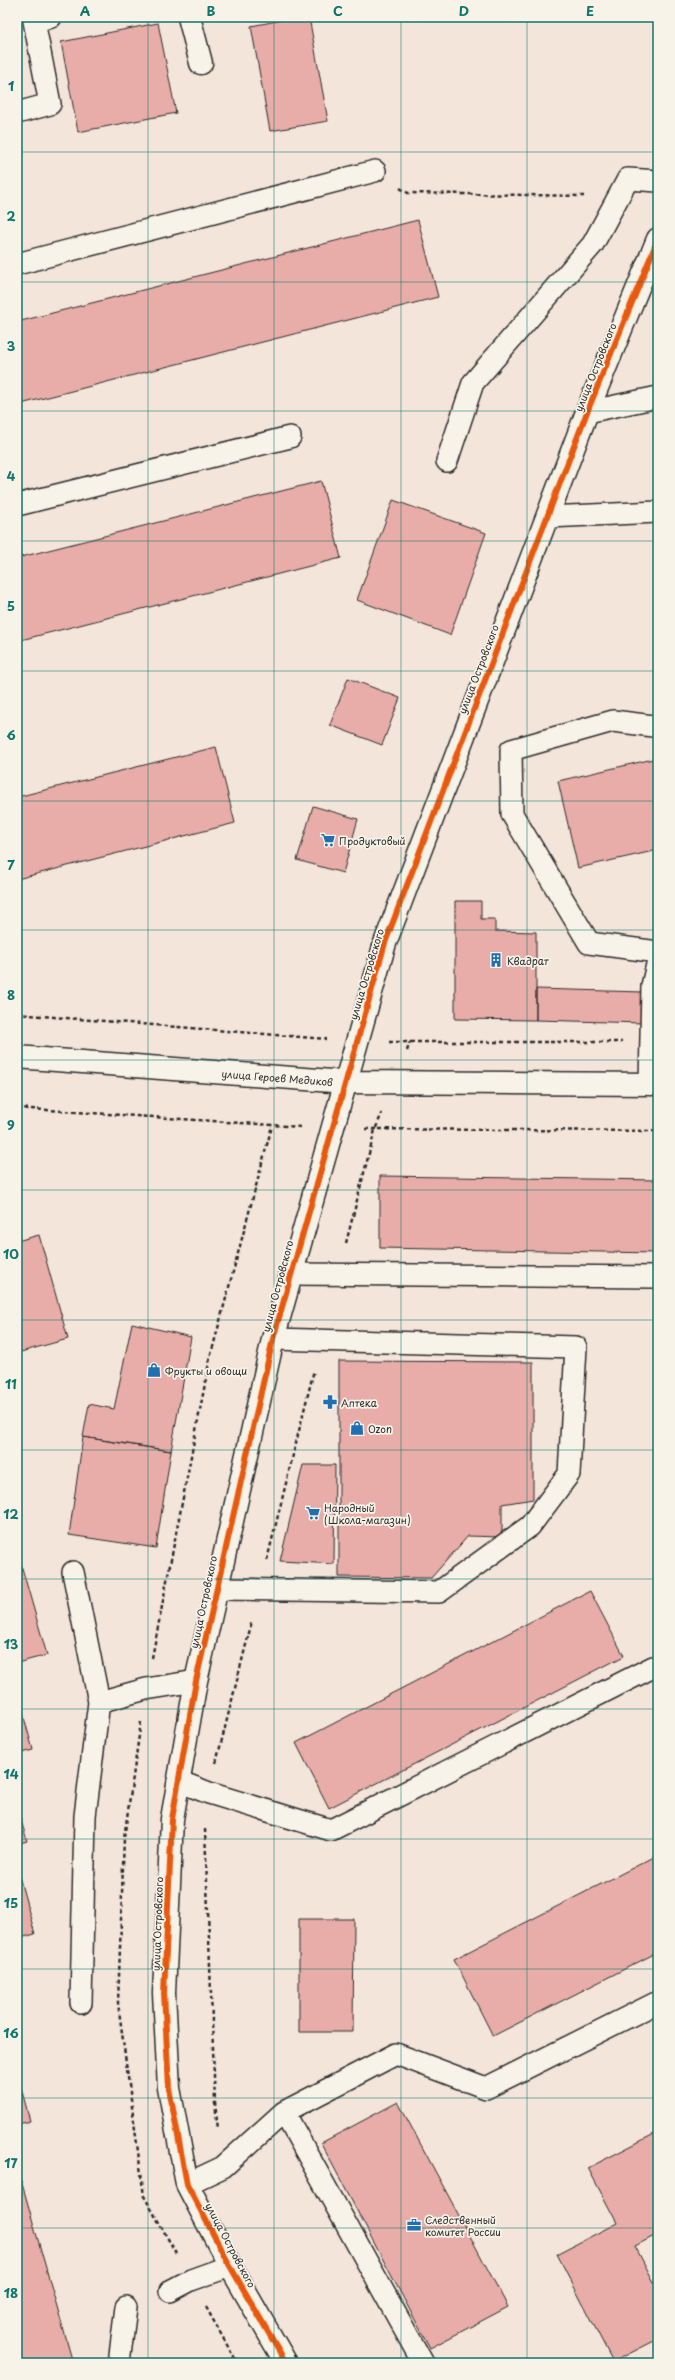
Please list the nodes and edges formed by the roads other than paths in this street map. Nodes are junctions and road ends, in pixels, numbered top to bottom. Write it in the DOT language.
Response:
graph roads {
  1 [pos="51,17"];
  2 [pos="188,17"];
  3 [pos="201,63"];
  4 [pos="17,113"];
  5 [pos="375,171"];
  6 [pos="658,181"];
  7 [pos="658,239"];
  8 [pos="17,264"];
  9 [pos="658,397"];
  10 [pos="586,412"];
  11 [pos="290,437"];
  12 [pos="447,461"];
  13 [pos="17,506"];
  14 [pos="658,512"];
  15 [pos="548,517"];
  16 [pos="653,726"];
  17 [pos="658,952"];
  18 [pos="658,960"];
  19 [pos="17,1057"];
  20 [pos="344,1082"];
  21 [pos="654,1084"];
  22 [pos="290,1274"];
  23 [pos="658,1277"];
  24 [pos="273,1339"];
  25 [pos="73,1572"];
  26 [pos="216,1589"];
  27 [pos="653,1667"];
  28 [pos="196,1681"];
  29 [pos="99,1702"];
  30 [pos="178,1782"];
  31 [pos="658,2002"];
  32 [pos="81,2003"];
  33 [pos="284,2112"];
  34 [pos="187,2184"];
  35 [pos="230,2266"];
  36 [pos="170,2291"];
  37 [pos="126,2308"];
  38 [pos="120,2363"];
  39 [pos="286,2363"];
  40 [pos="423,2363"];
  1 -- 4 [label="lane"];
  2 -- 3 [label="street"];
  5 -- 8 [label="lane"];
  6 -- 12 [label="lane"];
  7 -- 10 [label="street, улица Островского"];
  9 -- 10 [label="lane"];
  10 -- 15 [label="street, улица Островского"];
  11 -- 13 [label="lane"];
  14 -- 15 [label="lane"];
  15 -- 20 [label="street, улица Островского"];
  16 -- 17 [label="lane"];
  18 -- 21 [label="lane"];
  19 -- 20 [label="street, улица Героев Медиков"];
  20 -- 21 [label="street, улица Героев Медиков"];
  20 -- 22 [label="street, улица Островского"];
  22 -- 23 [label="lane"];
  22 -- 24 [label="street, улица Островского"];
  24 -- 26 [label="street, улица Островского"];
  24 -- 26 [label="lane"];
  25 -- 29 [label="lane"];
  26 -- 28 [label="street, улица Островского"];
  27 -- 30 [label="lane"];
  28 -- 29 [label="lane"];
  28 -- 30 [label="street, улица Островского"];
  29 -- 32 [label="lane"];
  30 -- 34 [label="street, улица Островского"];
  31 -- 33 [label="lane"];
  33 -- 34 [label="lane"];
  33 -- 40 [label="lane"];
  34 -- 35 [label="street, улица Островского"];
  35 -- 36 [label="lane"];
  35 -- 39 [label="street, улица Островского"];
  37 -- 38 [label="lane"];
}
